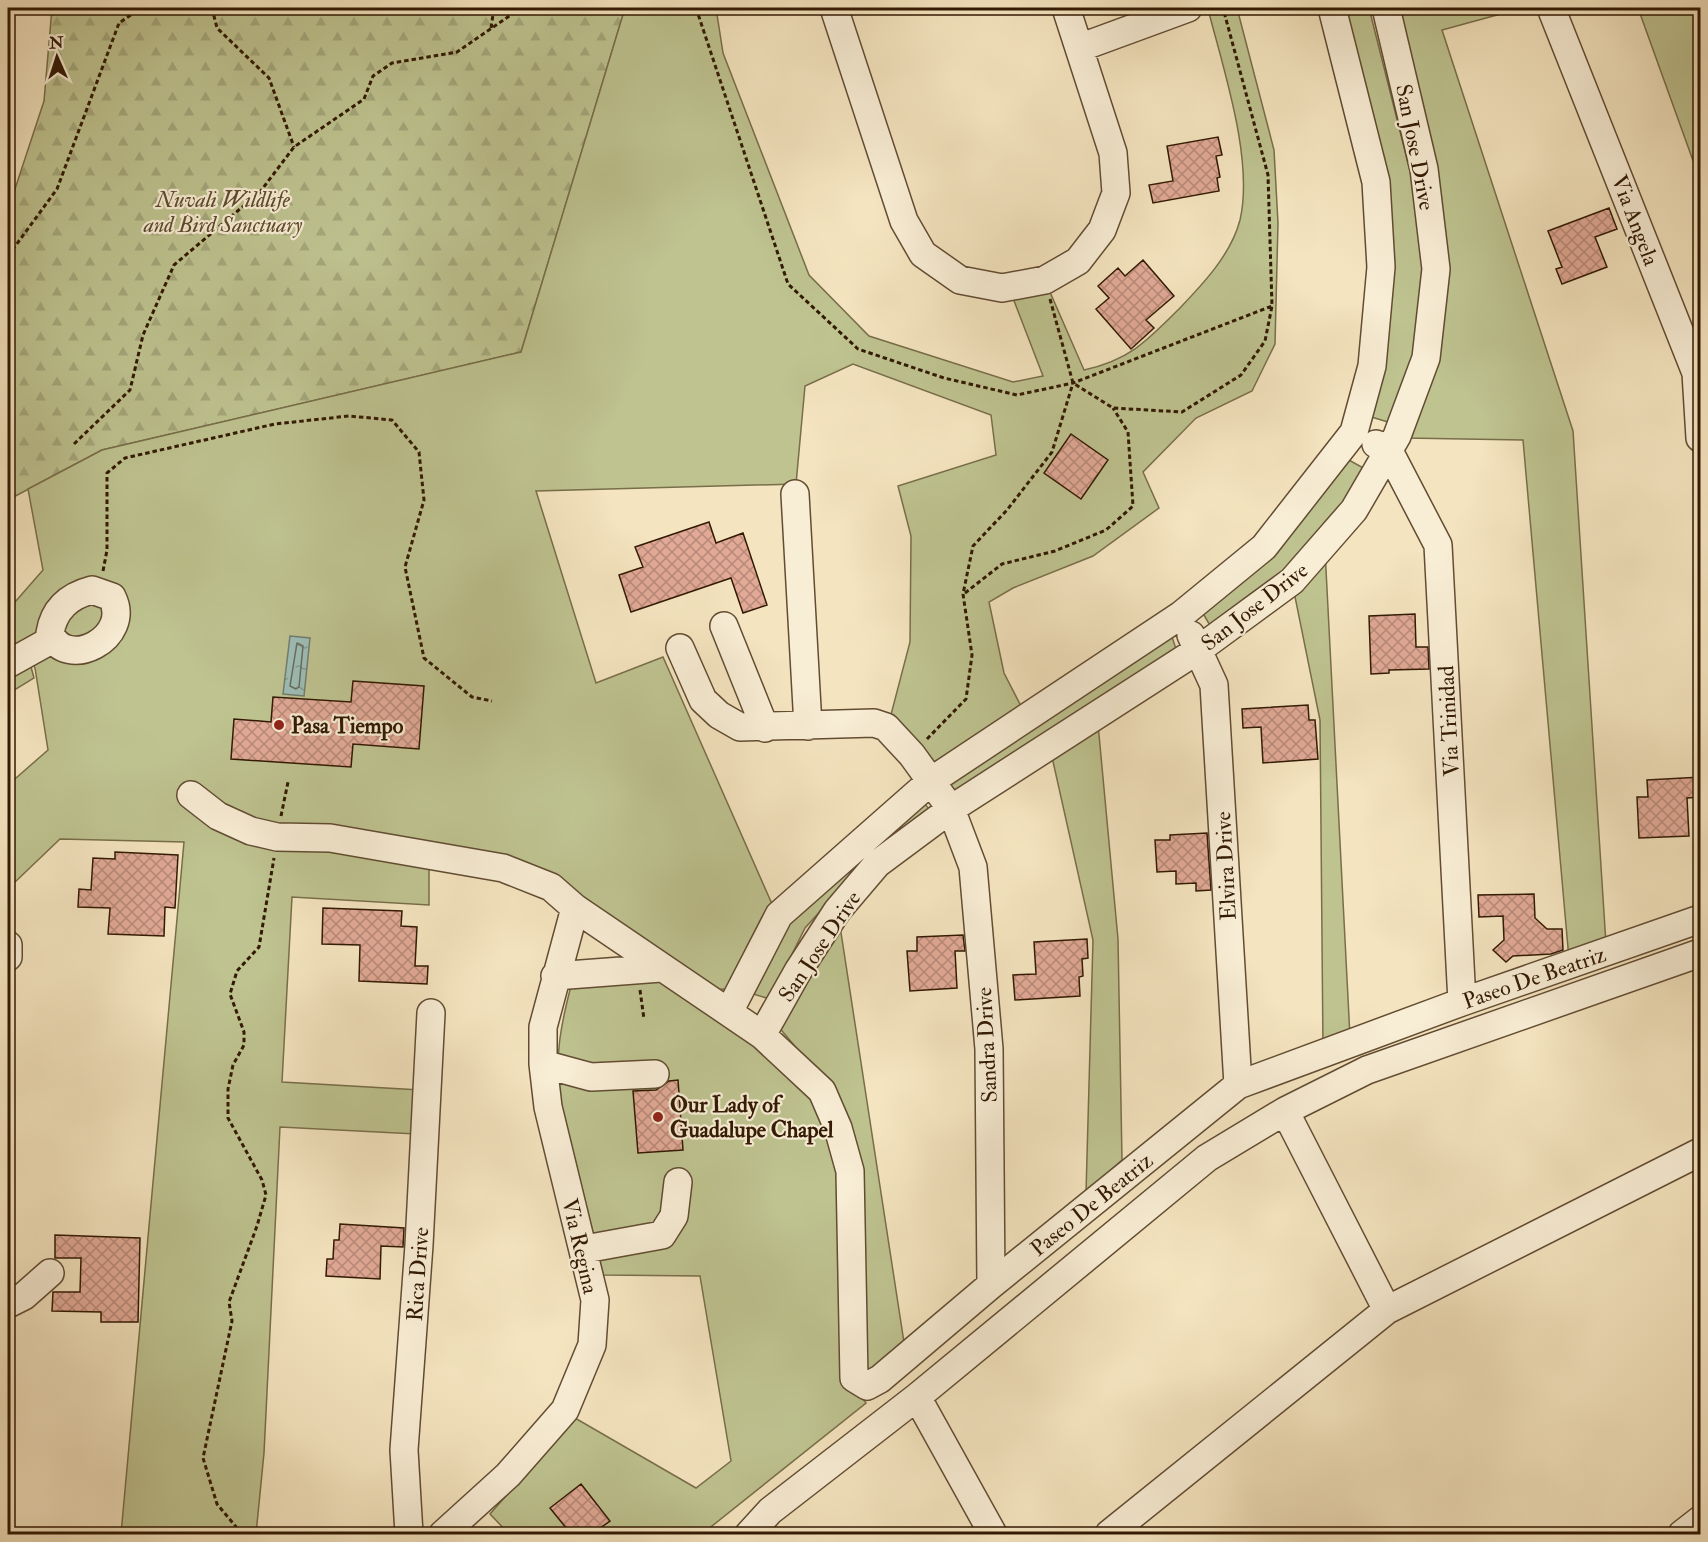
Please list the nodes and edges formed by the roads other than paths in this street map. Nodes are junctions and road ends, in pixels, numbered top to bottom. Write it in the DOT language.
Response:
graph roads {
  1 [pos="834,8"];
  2 [pos="1066,8"];
  3 [pos="1188,8"];
  4 [pos="1332,8"];
  5 [pos="1386,8"];
  6 [pos="1551,8"];
  7 [pos="1079,48"];
  8 [pos="1698,373"];
  9 [pos="1354,432"];
  10 [pos="1701,438"];
  11 [pos="1389,451"];
  12 [pos="795,494"];
  13 [pos="1181,615"];
  14 [pos="724,626"];
  15 [pos="52,639"];
  16 [pos="680,648"];
  17 [pos="1198,650"];
  18 [pos="8,664"];
  19 [pos="808,726"];
  20 [pos="765,728"];
  21 [pos="931,781"];
  22 [pos="191,795"];
  23 [pos="951,809"];
  24 [pos="575,908"];
  25 [pos="1701,919"];
  26 [pos="8,945"];
  27 [pos="1701,953"];
  28 [pos="8,957"];
  29 [pos="661,968"];
  30 [pos="555,976"];
  31 [pos="1462,1002"];
  32 [pos="729,1012"];
  33 [pos="431,1013"];
  34 [pos="762,1035"];
  35 [pos="543,1064"];
  36 [pos="655,1074"];
  37 [pos="1239,1085"];
  38 [pos="1285,1111"];
  39 [pos="1701,1152"];
  40 [pos="678,1182"];
  41 [pos="585,1249"];
  42 [pos="50,1274"];
  43 [pos="991,1285"];
  44 [pos="8,1304"];
  45 [pos="1388,1310"];
  46 [pos="917,1398"];
  47 [pos="1701,1521"];
  48 [pos="409,1534"];
  49 [pos="443,1534"];
  50 [pos="750,1534"];
  51 [pos="993,1534"];
  52 [pos="1109,1534"];
  53 [pos="1682,1534"];
  1 -- 7 [label="street"];
  2 -- 7 [label="street"];
  3 -- 7 [label="street"];
  4 -- 9 [label="street, San Jose Drive"];
  5 -- 11 [label="street, San Jose Drive"];
  6 -- 8 [label="street, Via Angela"];
  8 -- 10 [label="street, Via Angela"];
  9 -- 11 [label="street"];
  9 -- 13 [label="street, San Jose Drive"];
  11 -- 17 [label="street, San Jose Drive"];
  11 -- 31 [label="street, Via Trinidad"];
  12 -- 19 [label="street"];
  13 -- 17 [label="street, Elvira Drive"];
  13 -- 21 [label="street, San Jose Drive"];
  14 -- 20 [label="street"];
  15 -- 15 [label="street"];
  15 -- 18 [label="street"];
  16 -- 20 [label="street, Sandra Drive"];
  17 -- 23 [label="street, San Jose Drive"];
  17 -- 37 [label="street, Elvira Drive"];
  19 -- 20 [label="street, Sandra Drive"];
  19 -- 21 [label="street, Sandra Drive"];
  21 -- 23 [label="street, Sandra Drive"];
  21 -- 32 [label="street, San Jose Drive"];
  22 -- 24 [label="street"];
  23 -- 34 [label="street, San Jose Drive"];
  23 -- 43 [label="street, Sandra Drive"];
  24 -- 29 [label="street"];
  24 -- 30 [label="street, Via Regina"];
  25 -- 31 [label="street, Paseo De Beatriz"];
  26 -- 28 [label="street"];
  27 -- 38 [label="street"];
  29 -- 30 [label="street"];
  29 -- 32 [label="street"];
  30 -- 35 [label="street, Via Regina"];
  31 -- 37 [label="street, Paseo De Beatriz"];
  32 -- 34 [label="street"];
  33 -- 48 [label="street, Rica Drive"];
  34 -- 43 [label="street, Paseo De Beatriz"];
  35 -- 36 [label="street"];
  35 -- 41 [label="street, Via Regina"];
  37 -- 43 [label="street, Paseo De Beatriz"];
  38 -- 45 [label="street"];
  38 -- 46 [label="street"];
  39 -- 45 [label="street"];
  40 -- 41 [label="street"];
  41 -- 49 [label="street, Via Regina"];
  42 -- 44 [label="street"];
  45 -- 52 [label="street"];
  46 -- 50 [label="street"];
  46 -- 51 [label="street"];
  47 -- 53 [label="street"];
}
